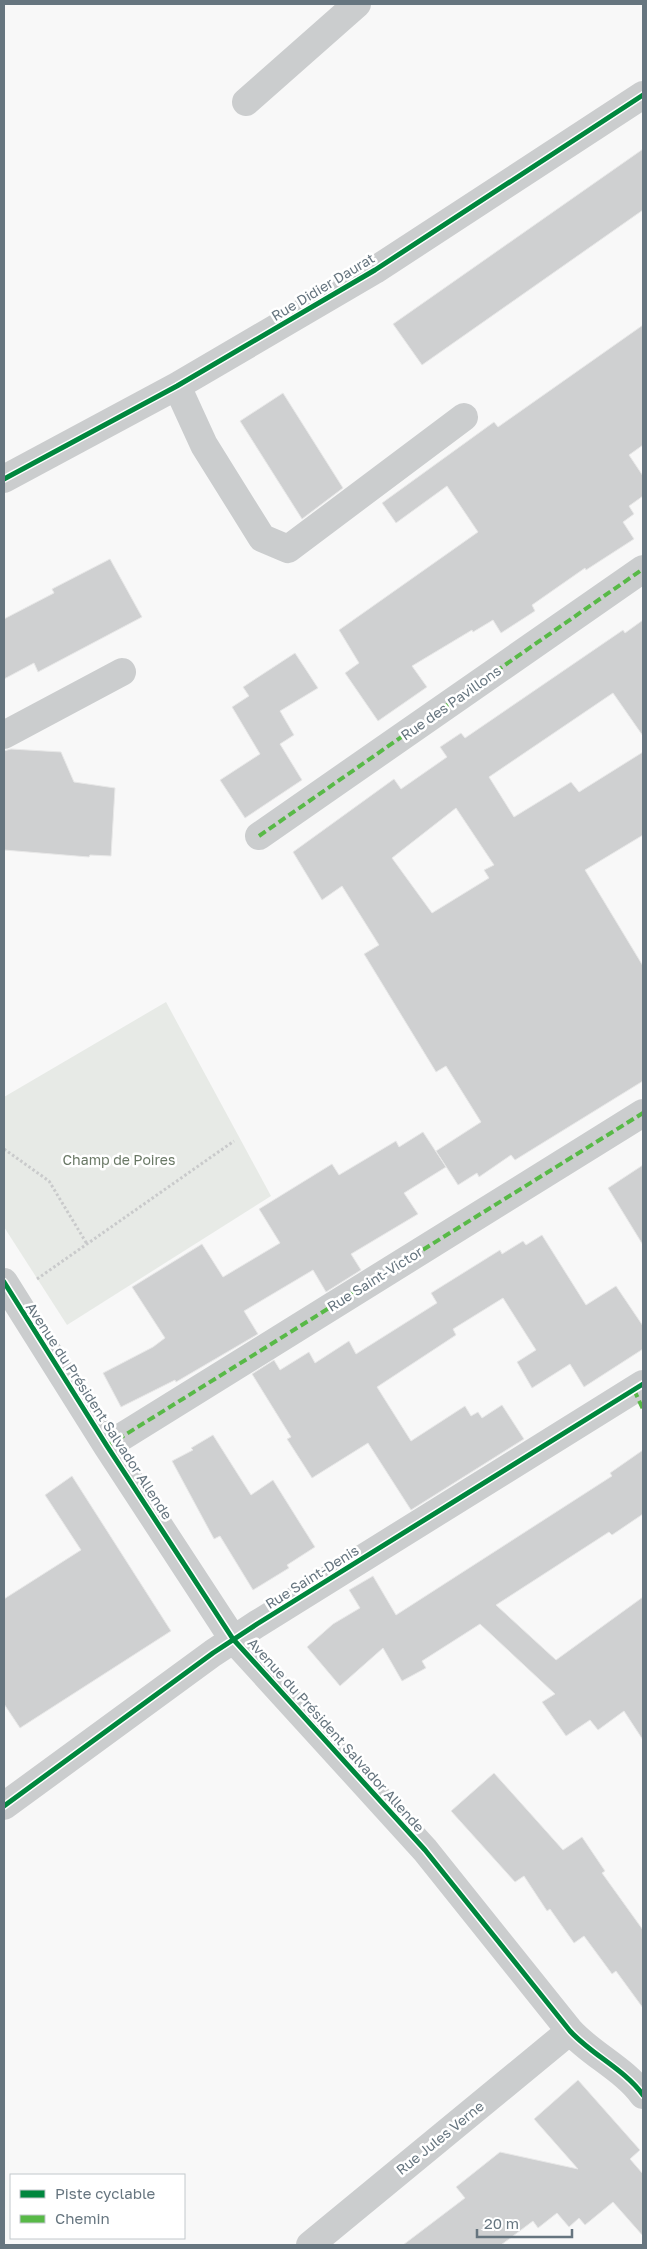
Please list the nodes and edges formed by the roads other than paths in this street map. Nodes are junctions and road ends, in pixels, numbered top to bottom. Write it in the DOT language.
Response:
graph roads {
  1 [pos="357,4"];
  2 [pos="643,95"];
  3 [pos="246,102"];
  4 [pos="177,386"];
  5 [pos="464,417"];
  6 [pos="4,479"];
  7 [pos="643,569"];
  8 [pos="122,672"];
  9 [pos="4,735"];
  10 [pos="259,836"];
  11 [pos="643,1112"];
  12 [pos="8,1290"];
  13 [pos="640,1394"];
  14 [pos="107,1446"];
  15 [pos="233,1639"];
  16 [pos="4,1806"];
  17 [pos="570,2031"];
  18 [pos="643,2095"];
  19 [pos="310,2245"];
  1 -- 3 [label="street"];
  2 -- 4 [label="street, Rue Didier Daurat"];
  4 -- 5 [label="street"];
  4 -- 6 [label="street, Rue Didier Daurat"];
  7 -- 10 [label="street, Rue des Pavillons"];
  8 -- 9 [label="street"];
  11 -- 14 [label="street, Rue Saint-Victor"];
  12 -- 14 [label="street, Avenue du Président Salvador Allende"];
  13 -- 15 [label="street, Rue Saint-Denis"];
  14 -- 15 [label="street, Avenue du Président Salvador Allende"];
  15 -- 16 [label="street, Rue Saint-Denis"];
  15 -- 17 [label="street, Avenue du Président Salvador Allende"];
  17 -- 18 [label="street, Avenue du Président Salvador Allende"];
  17 -- 19 [label="street, Rue Jules Verne"];
}
